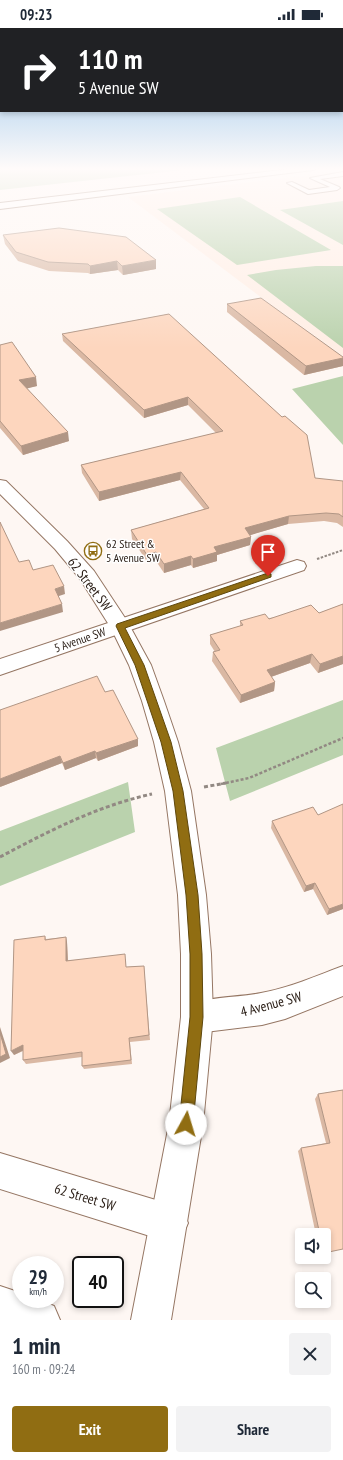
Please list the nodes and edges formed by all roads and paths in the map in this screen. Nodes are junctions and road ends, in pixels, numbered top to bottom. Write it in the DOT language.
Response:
graph roads {
  1 [pos="0,485"];
  2 [pos="297,566"];
  3 [pos="120,626"];
  4 [pos="0,667"];
  5 [pos="343,738"];
  6 [pos="197,788"];
  7 [pos="158,793"];
  8 [pos="0,857"];
  9 [pos="343,981"];
  10 [pos="197,1017"];
  11 [pos="0,1171"];
  12 [pos="169,1223"];
  13 [pos="0,1306"];
  14 [pos="40,1320"];
  15 [pos="151,1320"];
  1 -- 3 [label="street, 62 Street SW"];
  2 -- 3 [label="street, 5 Avenue SW"];
  3 -- 4 [label="street, 5 Avenue SW"];
  3 -- 10 [label="street, 62 Street SW"];
  5 -- 6 [label="path"];
  7 -- 8 [label="path"];
  9 -- 10 [label="street, 4 Avenue SW"];
  10 -- 12 [label="street, 62 Street SW"];
  11 -- 12 [label="street, 62 Street SW"];
  12 -- 15 [label="street, 62 Street SW"];
  13 -- 14 [label="street"];
}
